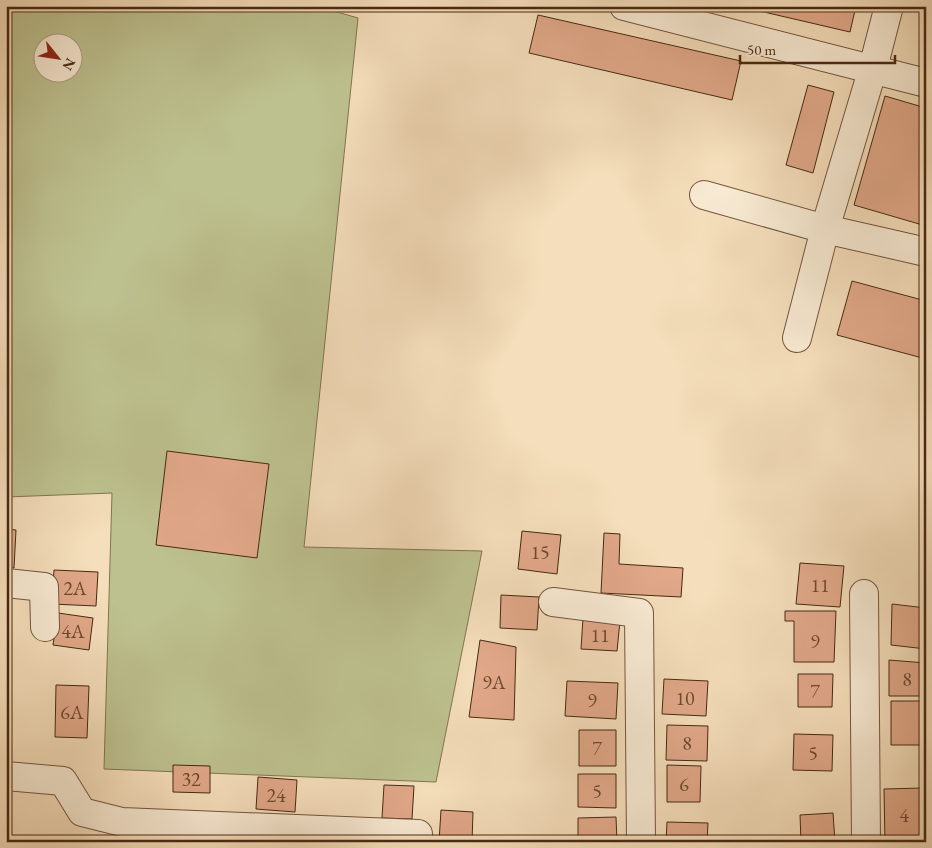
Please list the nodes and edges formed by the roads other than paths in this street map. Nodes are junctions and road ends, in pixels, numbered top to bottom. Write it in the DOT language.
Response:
graph roads {
  1 [pos="624,6"];
  2 [pos="889,6"];
  3 [pos="873,68"];
  4 [pos="926,83"];
  5 [pos="704,195"];
  6 [pos="825,228"];
  7 [pos="926,252"];
  8 [pos="797,338"];
  9 [pos="6,583"];
  10 [pos="864,594"];
  11 [pos="553,602"];
  12 [pos="45,627"];
  13 [pos="6,776"];
  14 [pos="418,834"];
  15 [pos="641,842"];
  16 [pos="866,842"];
  1 -- 3 [label="street"];
  2 -- 3 [label="street"];
  3 -- 4 [label="street"];
  3 -- 6 [label="street"];
  5 -- 6 [label="street"];
  6 -- 7 [label="street"];
  6 -- 8 [label="street"];
  9 -- 12 [label="street"];
  10 -- 16 [label="street"];
  11 -- 15 [label="street"];
  13 -- 14 [label="street"];
}
